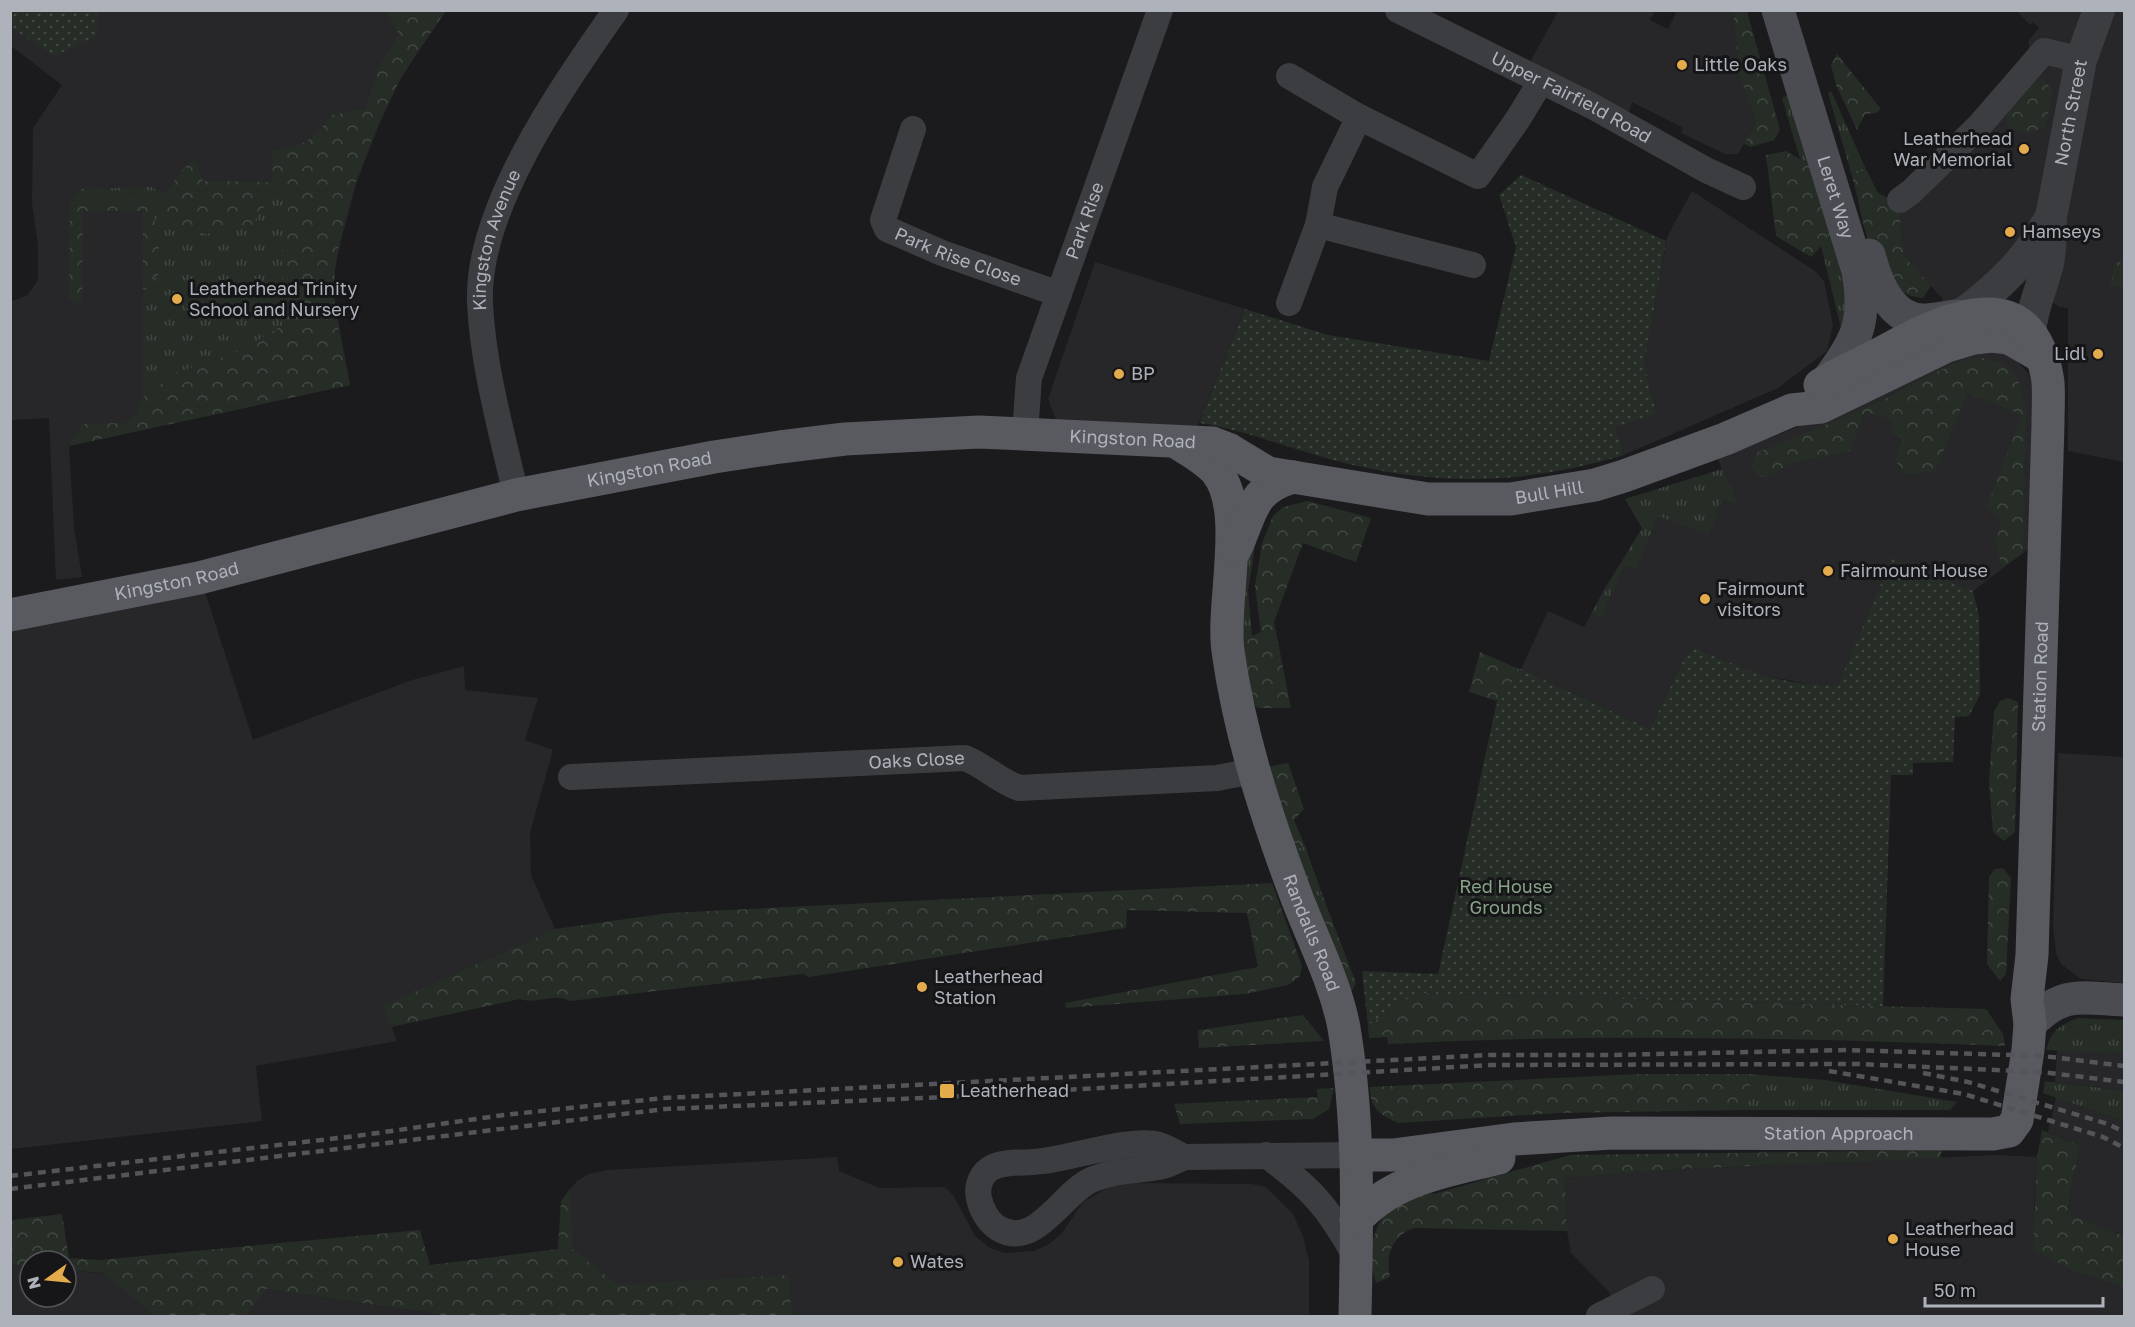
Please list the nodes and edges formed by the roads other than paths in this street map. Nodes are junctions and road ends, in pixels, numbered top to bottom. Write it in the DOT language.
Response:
graph roads {
  1 [pos="616,10"];
  2 [pos="1160,10"];
  3 [pos="1398,10"];
  4 [pos="1778,10"];
  5 [pos="1800,10"];
  6 [pos="2099,10"];
  7 [pos="2081,60"];
  8 [pos="1289,76"];
  9 [pos="1540,81"];
  10 [pos="1359,117"];
  11 [pos="913,129"];
  12 [pos="1743,187"];
  13 [pos="1900,200"];
  14 [pos="2051,217"];
  15 [pos="1318,225"];
  16 [pos="1473,265"];
  17 [pos="1059,294"];
  18 [pos="1289,303"];
  19 [pos="1961,315"];
  20 [pos="2036,346"];
  21 [pos="1827,381"];
  22 [pos="1792,410"];
  23 [pos="1025,433"];
  24 [pos="1179,444"];
  25 [pos="1293,477"];
  26 [pos="516,495"];
  27 [pos="1232,555"];
  28 [pos="10,615"];
  29 [pos="1253,771"];
  30 [pos="571,777"];
  31 [pos="2032,955"];
  32 [pos="2071,998"];
  33 [pos="2124,1000"];
  34 [pos="2030,1024"];
  35 [pos="1557,1137"];
  36 [pos="1266,1155"];
  37 [pos="1357,1155"];
  38 [pos="1184,1157"];
  39 [pos="1356,1220"];
  40 [pos="1356,1258"];
  41 [pos="1652,1289"];
  42 [pos="1354,1317"];
  43 [pos="1599,1317"];
  1 -- 26 [label="street, Kingston Avenue"];
  2 -- 17 [label="street, Park Rise"];
  3 -- 9 [label="street, Upper Fairfield Road"];
  4 -- 21 [label="main road, Leret Way"];
  5 -- 19 [label="main road, Leret Way"];
  6 -- 7 [label="street, North Street"];
  7 -- 13 [label="street"];
  7 -- 14 [label="street, North Street"];
  8 -- 10 [label="street"];
  9 -- 10 [label="street"];
  9 -- 12 [label="street, Upper Fairfield Road"];
  10 -- 15 [label="street"];
  11 -- 17 [label="street, Park Rise Close"];
  14 -- 19 [label="street, North Street"];
  14 -- 20 [label="street, North Street"];
  15 -- 16 [label="street"];
  15 -- 18 [label="street"];
  17 -- 23 [label="street, Park Rise"];
  19 -- 20 [label="main road, Bull Hill"];
  19 -- 21 [label="main road, Bull Hill"];
  20 -- 22 [label="main road, Bull Hill"];
  20 -- 31 [label="main road, Station Road"];
  21 -- 22 [label="main road, Bull Hill"];
  22 -- 25 [label="main road, Bull Hill"];
  23 -- 24 [label="main road, Kingston Road"];
  23 -- 26 [label="main road, Kingston Road"];
  24 -- 25 [label="main road, Kingston Road"];
  24 -- 27 [label="main road, Randalls Road"];
  25 -- 27 [label="main road, Randalls Road"];
  26 -- 28 [label="main road, Kingston Road"];
  27 -- 29 [label="main road, Randalls Road"];
  29 -- 30 [label="street, Oaks Close"];
  29 -- 37 [label="main road, Randalls Road"];
  31 -- 32 [label="main road"];
  31 -- 34 [label="main road, Station Road"];
  32 -- 33 [label="main road"];
  32 -- 34 [label="main road"];
  34 -- 35 [label="main road, Station Approach"];
  35 -- 37 [label="main road, Station Approach"];
  35 -- 39 [label="main road, Station Approach"];
  36 -- 37 [label="street"];
  36 -- 38 [label="street"];
  36 -- 40 [label="street"];
  37 -- 39 [label="main road, Randalls Road"];
  38 -- 38 [label="street"];
  39 -- 40 [label="main road, Randalls Road"];
  40 -- 42 [label="main road, Randalls Road"];
  41 -- 43 [label="street"];
}
